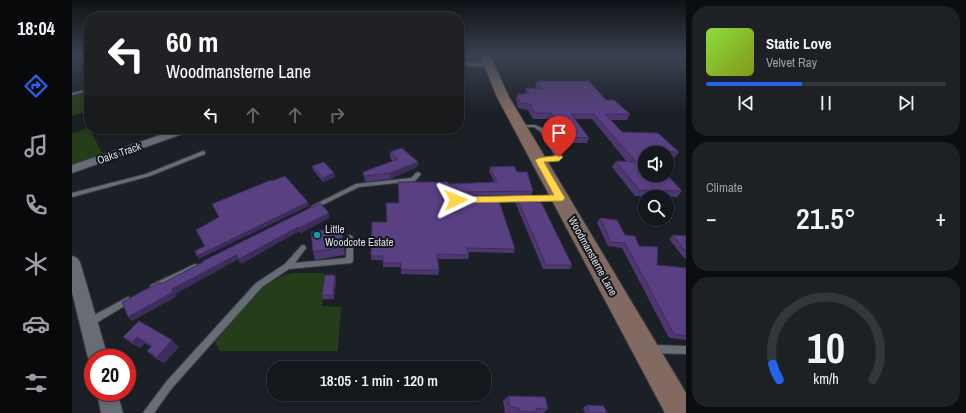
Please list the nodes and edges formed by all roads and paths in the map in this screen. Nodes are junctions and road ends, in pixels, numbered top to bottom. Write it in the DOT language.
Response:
graph roads {
  1 [pos="493,74"];
  2 [pos="84,91"];
  3 [pos="72,94"];
  4 [pos="174,134"];
  5 [pos="203,153"];
  6 [pos="72,169"];
  7 [pos="418,174"];
  8 [pos="72,195"];
  9 [pos="560,198"];
  10 [pos="486,199"];
  11 [pos="308,210"];
  12 [pos="350,238"];
  13 [pos="303,248"];
  14 [pos="72,262"];
  15 [pos="200,264"];
  16 [pos="288,266"];
  17 [pos="146,291"];
  18 [pos="132,298"];
  19 [pos="88,323"];
  20 [pos="645,348"];
  21 [pos="95,349"];
  22 [pos="686,350"];
  23 [pos="109,401"];
  24 [pos="112,413"];
  25 [pos="148,413"];
  26 [pos="682,413"];
  1 -- 9 [label="street, Woodmansterne Lane"];
  2 -- 3 [label="lane"];
  4 -- 6 [label="street, Oaks Track"];
  5 -- 8 [label="lane"];
  7 -- 11 [label="lane"];
  9 -- 10 [label="lane"];
  9 -- 20 [label="street, Woodmansterne Lane"];
  12 -- 16 [label="lane"];
  13 -- 16 [label="lane"];
  14 -- 19 [label="street"];
  15 -- 17 [label="lane"];
  16 -- 25 [label="lane"];
  18 -- 19 [label="lane"];
  19 -- 21 [label="street"];
  20 -- 22 [label="lane"];
  20 -- 26 [label="street, Woodmansterne Lane"];
  23 -- 24 [label="street"];
}
